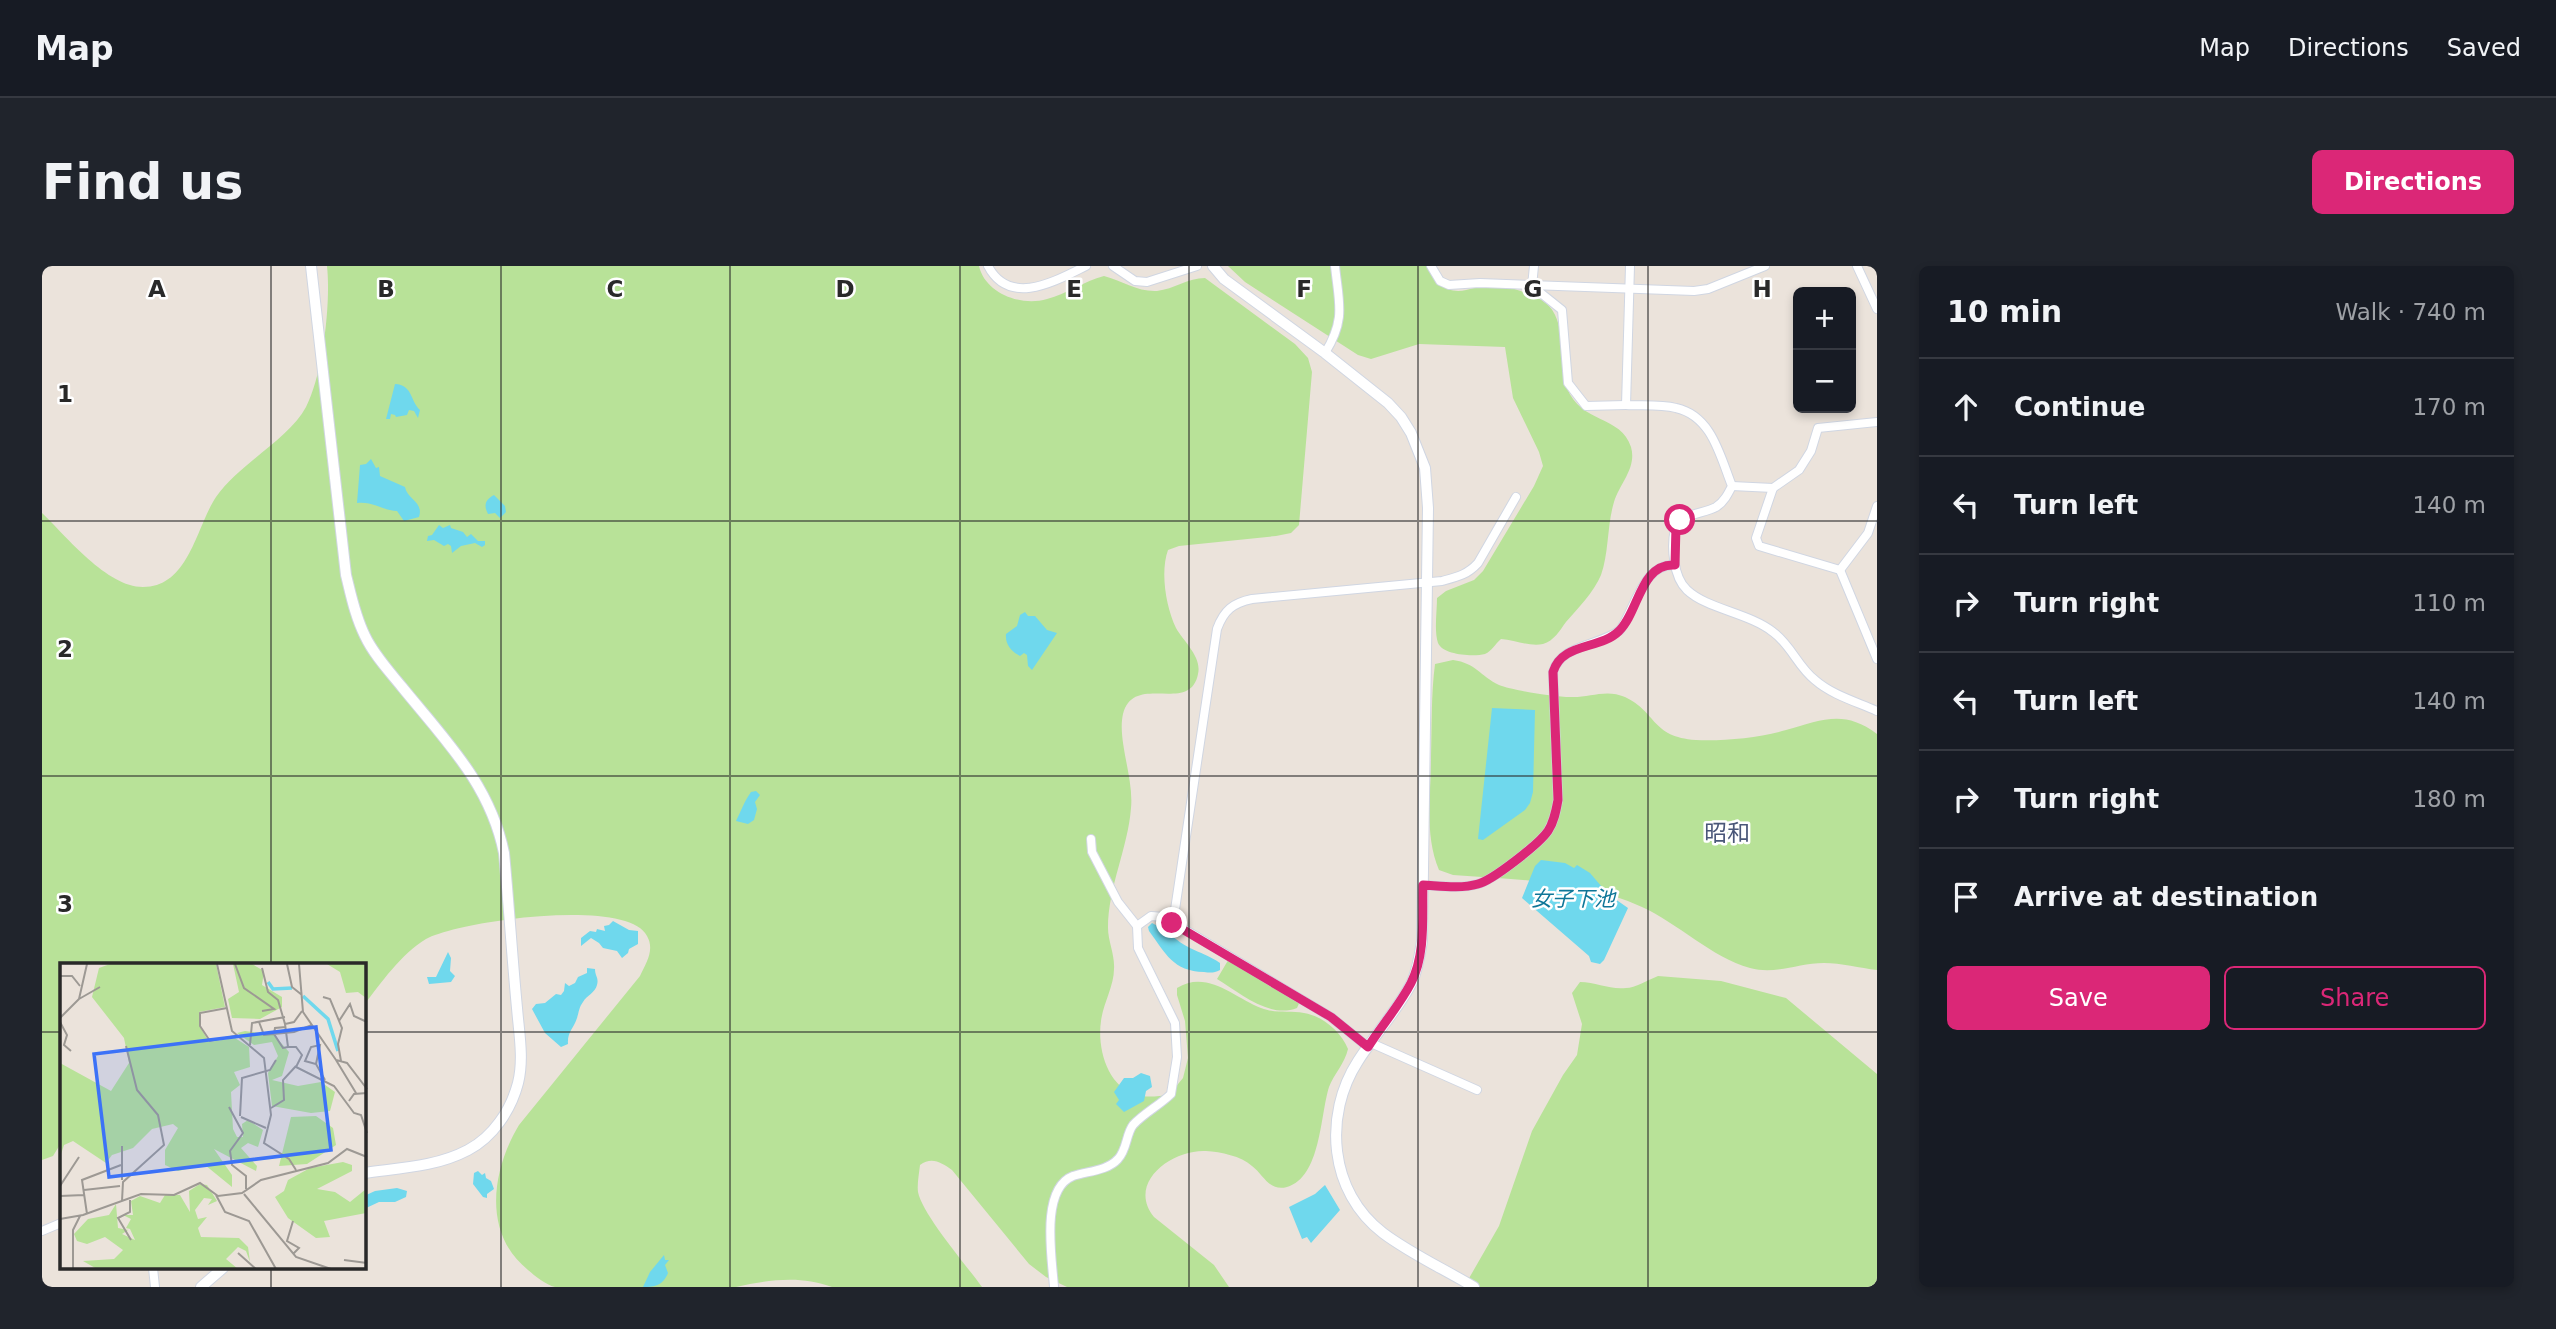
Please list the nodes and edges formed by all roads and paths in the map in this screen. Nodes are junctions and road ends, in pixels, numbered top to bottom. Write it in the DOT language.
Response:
graph roads {
  1 [pos="311,266"];
  2 [pos="988,266"];
  3 [pos="1086,266"];
  4 [pos="1113,266"];
  5 [pos="1197,266"];
  6 [pos="1213,266"];
  7 [pos="1335,266"];
  8 [pos="1432,266"];
  9 [pos="1534,266"];
  10 [pos="1630,266"];
  11 [pos="1765,266"];
  12 [pos="1857,266"];
  13 [pos="1532,286"];
  14 [pos="1630,289"];
  15 [pos="1877,309"];
  16 [pos="1325,353"];
  17 [pos="1626,405"];
  18 [pos="1877,422"];
  19 [pos="1732,486"];
  20 [pos="1773,488"];
  21 [pos="1516,496"];
  22 [pos="1877,506"];
  23 [pos="1675,565"];
  24 [pos="1840,570"];
  25 [pos="1426,582"];
  26 [pos="1877,659"];
  27 [pos="1877,711"];
  28 [pos="1091,839"];
  29 [pos="1423,885"];
  30 [pos="1172,923"];
  31 [pos="1137,926"];
  32 [pos="1370,1045"];
  33 [pos="1477,1090"];
  34 [pos="366,1174"];
  35 [pos="60,1223"];
  36 [pos="42,1231"];
  37 [pos="221,1270"];
  38 [pos="201,1287"];
  39 [pos="1054,1287"];
  40 [pos="1474,1287"];
  1 -- 34 [label="street"];
  2 -- 3 [label="street"];
  4 -- 5 [label="street"];
  6 -- 16 [label="street"];
  7 -- 16 [label="street"];
  8 -- 13 [label="street"];
  9 -- 13 [label="street"];
  10 -- 14 [label="street"];
  11 -- 14 [label="street"];
  12 -- 15 [label="street"];
  13 -- 14 [label="street"];
  13 -- 17 [label="street"];
  14 -- 17 [label="street"];
  16 -- 25 [label="street"];
  17 -- 19 [label="street"];
  18 -- 20 [label="street"];
  19 -- 20 [label="street"];
  19 -- 23 [label="street"];
  20 -- 24 [label="street"];
  21 -- 25 [label="street"];
  22 -- 24 [label="street"];
  23 -- 27 [label="street"];
  23 -- 29 [label="street"];
  24 -- 26 [label="street"];
  25 -- 29 [label="street"];
  25 -- 30 [label="street"];
  28 -- 31 [label="street"];
  29 -- 32 [label="street"];
  30 -- 31 [label="street"];
  30 -- 32 [label="street"];
  31 -- 39 [label="street"];
  32 -- 33 [label="street"];
  32 -- 40 [label="street"];
  35 -- 36 [label="street"];
  37 -- 38 [label="street"];
}
